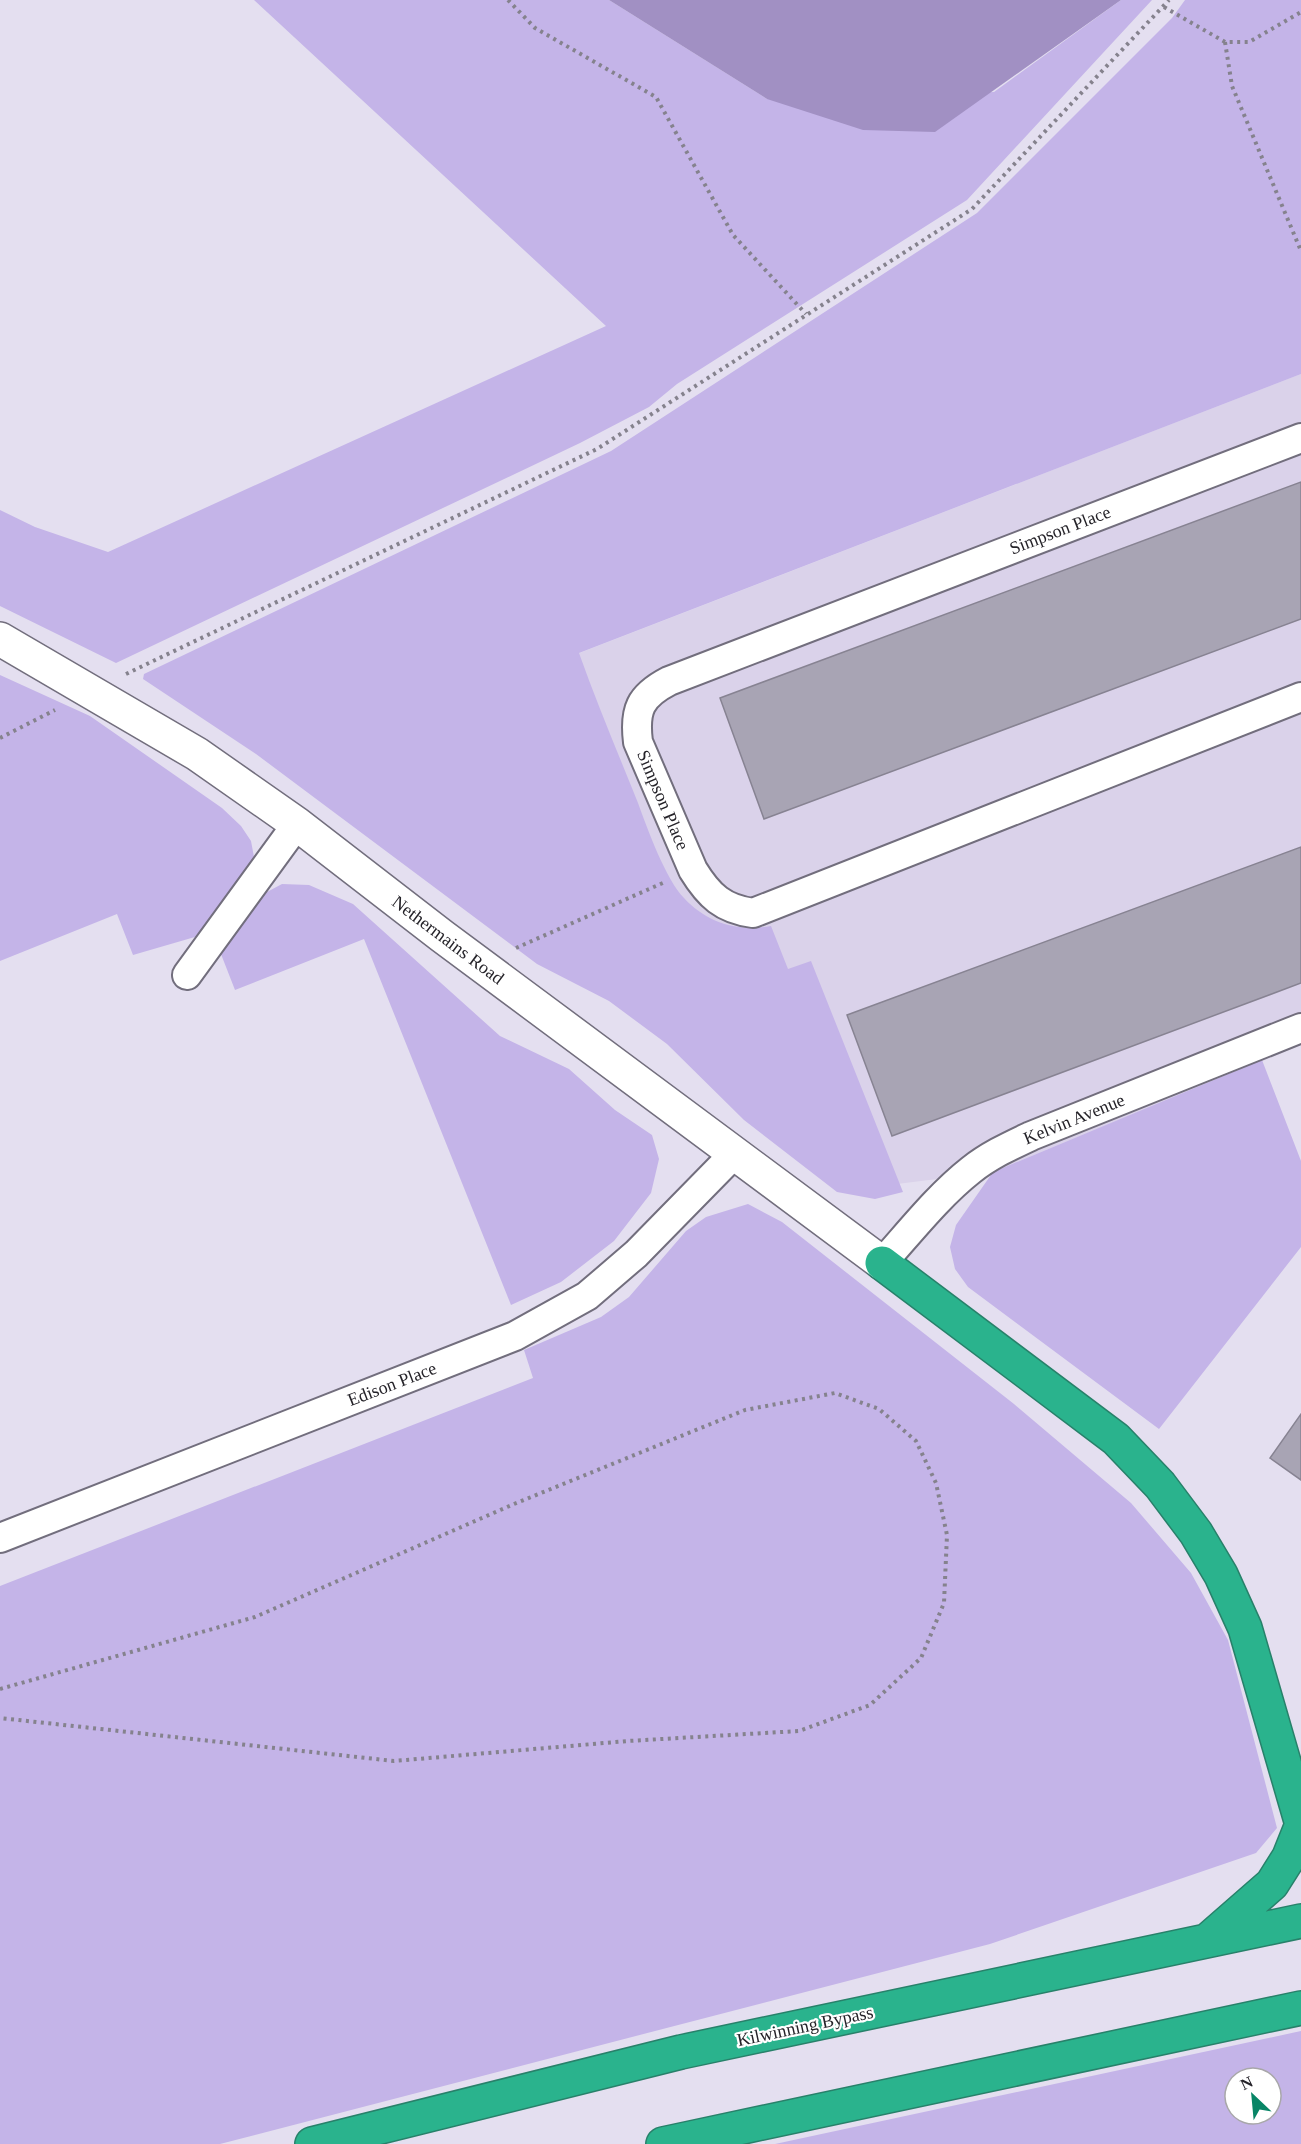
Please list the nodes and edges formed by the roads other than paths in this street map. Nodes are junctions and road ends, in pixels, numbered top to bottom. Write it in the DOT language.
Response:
graph roads {
  1 [pos="1301,438"];
  2 [pos="0,639"];
  3 [pos="1301,697"];
  4 [pos="297,824"];
  5 [pos="187,975"];
  6 [pos="1301,1028"];
  7 [pos="735,1153"];
  8 [pos="882,1263"];
  9 [pos="0,1538"];
  10 [pos="1301,1821"];
  11 [pos="1301,1827"];
  12 [pos="1301,1921"];
  13 [pos="1208,1940"];
  14 [pos="1301,2008"];
  15 [pos="312,2144"];
  16 [pos="663,2144"];
  1 -- 3 [label="street, Simpson Place"];
  2 -- 4 [label="main road, Nethermains Road"];
  4 -- 5 [label="street"];
  4 -- 7 [label="main road, Nethermains Road"];
  6 -- 8 [label="street, Kelvin Avenue"];
  7 -- 8 [label="main road, Nethermains Road"];
  7 -- 9 [label="street, Edison Place"];
  8 -- 10 [label="highway"];
  11 -- 13 [label="highway"];
  12 -- 13 [label="highway, Kilwinning Bypass"];
  13 -- 15 [label="highway, Kilwinning Bypass"];
  14 -- 16 [label="highway"];
}
